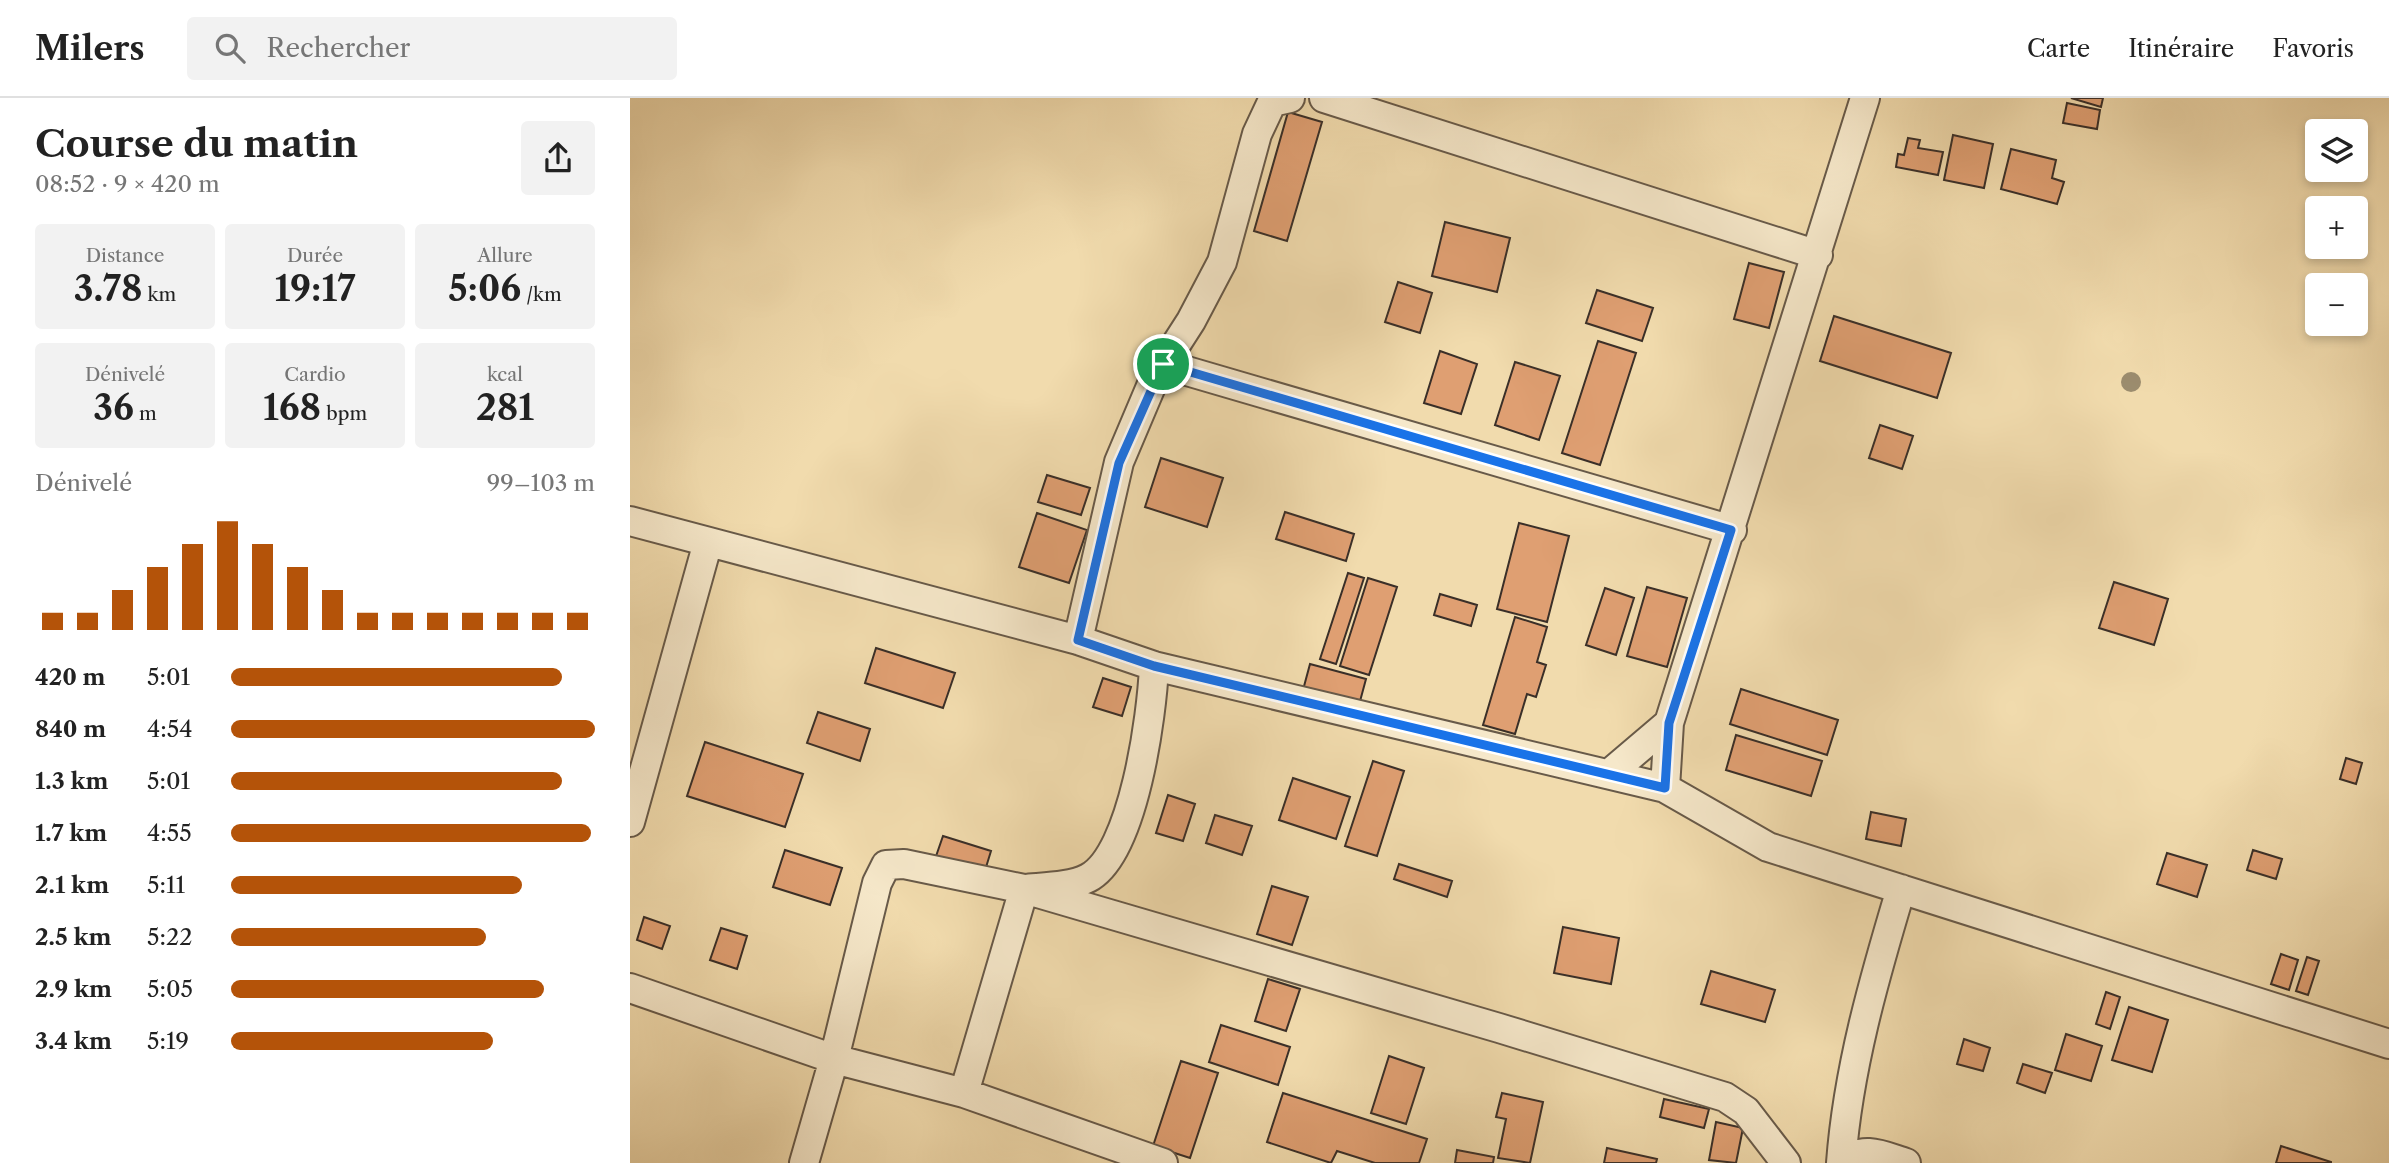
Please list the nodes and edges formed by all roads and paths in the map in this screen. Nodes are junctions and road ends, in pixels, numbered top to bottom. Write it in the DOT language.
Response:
graph roads {
  1 [pos="1290,98"];
  2 [pos="1324,98"];
  3 [pos="1865,98"];
  4 [pos="1818,255"];
  5 [pos="1163,364"];
  6 [pos="630,521"];
  7 [pos="1731,530"];
  8 [pos="708,542"];
  9 [pos="1078,640"];
  10 [pos="1154,666"];
  11 [pos="1669,723"];
  12 [pos="1609,774"];
  13 [pos="1665,788"];
  14 [pos="630,822"];
  15 [pos="1024,889"];
  16 [pos="1900,889"];
  17 [pos="630,988"];
  18 [pos="2389,1044"];
  19 [pos="834,1059"];
  20 [pos="964,1093"];
  21 [pos="804,1163"];
  22 [pos="1163,1163"];
  23 [pos="1786,1163"];
  24 [pos="1843,1163"];
  25 [pos="1906,1163"];
  1 -- 5 [label="street"];
  2 -- 4 [label="street"];
  3 -- 4 [label="street"];
  4 -- 7 [label="street"];
  5 -- 7 [label="street"];
  5 -- 9 [label="street"];
  6 -- 8 [label="street"];
  7 -- 11 [label="street"];
  8 -- 9 [label="street"];
  8 -- 14 [label="street"];
  9 -- 10 [label="street"];
  10 -- 12 [label="street"];
  10 -- 15 [label="street"];
  11 -- 12 [label="street"];
  11 -- 13 [label="street"];
  12 -- 13 [label="street"];
  13 -- 16 [label="street"];
  15 -- 19 [label="street"];
  15 -- 20 [label="street"];
  15 -- 23 [label="street"];
  16 -- 18 [label="street"];
  16 -- 24 [label="street"];
  17 -- 19 [label="street"];
  19 -- 20 [label="street"];
  19 -- 21 [label="street"];
  20 -- 22 [label="street"];
  24 -- 25 [label="street"];
}
